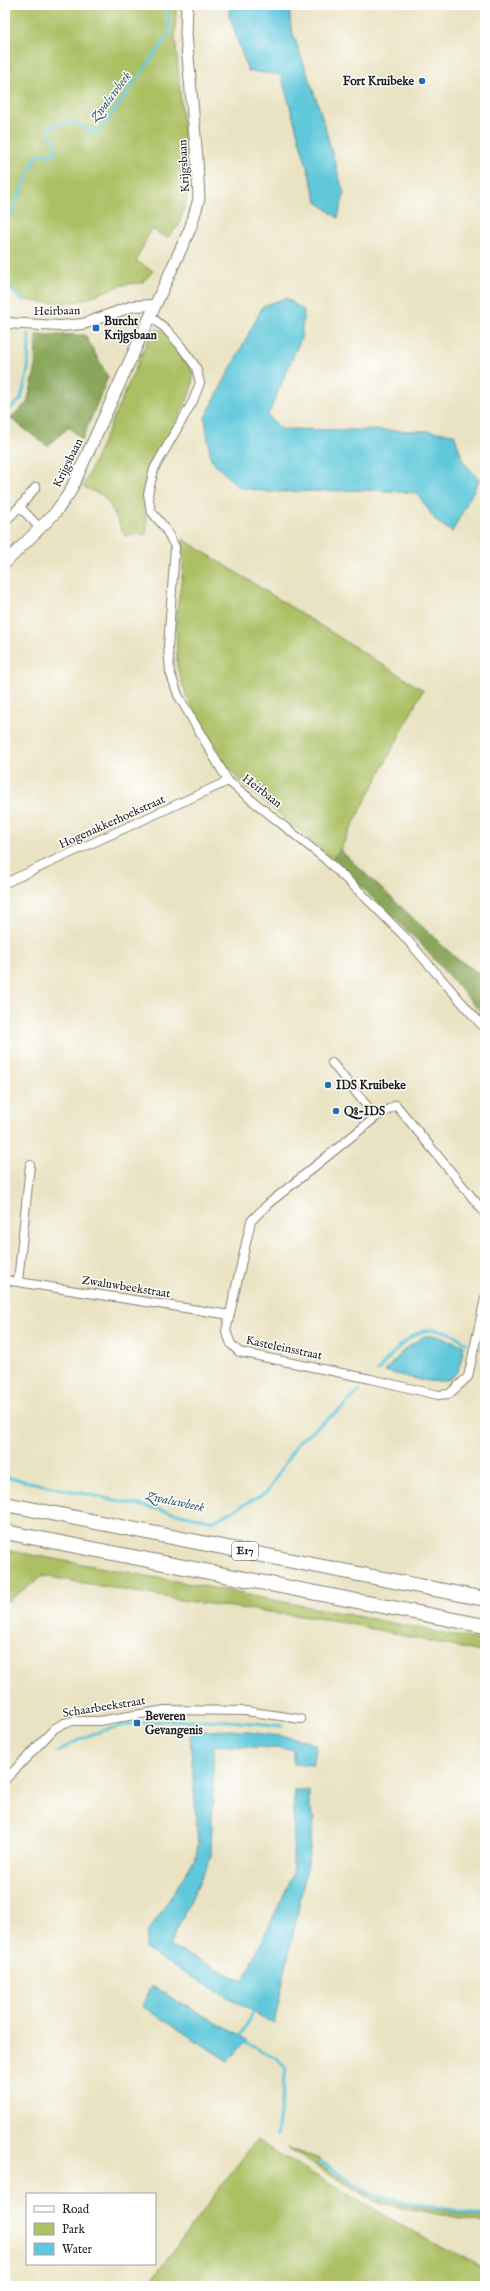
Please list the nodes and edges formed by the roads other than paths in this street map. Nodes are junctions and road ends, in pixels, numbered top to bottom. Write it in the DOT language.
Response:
graph roads {
  1 [pos="187,5"];
  2 [pos="154,305"];
  3 [pos="150,316"];
  4 [pos="5,323"];
  5 [pos="36,487"];
  6 [pos="20,507"];
  7 [pos="5,522"];
  8 [pos="40,528"];
  9 [pos="5,563"];
  10 [pos="228,781"];
  11 [pos="5,883"];
  12 [pos="485,1029"];
  13 [pos="332,1063"];
  14 [pos="376,1118"];
  15 [pos="30,1165"];
  16 [pos="485,1213"];
  17 [pos="5,1280"];
  18 [pos="18,1282"];
  19 [pos="485,1298"];
  20 [pos="230,1315"];
  21 [pos="482,1330"];
  22 [pos="5,1504"];
  23 [pos="5,1532"];
  24 [pos="485,1599"];
  25 [pos="485,1626"];
  26 [pos="301,1719"];
  27 [pos="5,1780"];
  1 -- 2 [label="main road, Krijgsbaan"];
  2 -- 3 [label="main road, Krijgsbaan"];
  2 -- 4 [label="street, Heirbaan"];
  3 -- 8 [label="main road, Krijgsbaan"];
  3 -- 10 [label="street, Heirbaan"];
  5 -- 6 [label="street, Krijgsbaan"];
  6 -- 7 [label="street, Krijgsbaan"];
  6 -- 8 [label="street"];
  8 -- 9 [label="main road, Krijgsbaan"];
  10 -- 11 [label="street, Hogenakkerhoekstraat"];
  10 -- 12 [label="street, Heirbaan"];
  13 -- 14 [label="street"];
  14 -- 16 [label="street, Kasteleinsstraat"];
  14 -- 20 [label="street, Kasteleinsstraat"];
  15 -- 18 [label="street"];
  17 -- 18 [label="street, Zwaluwbeekstraat"];
  18 -- 20 [label="street, Zwaluwbeekstraat"];
  19 -- 21 [label="street, Kasteleinsstraat"];
  20 -- 21 [label="street, Kasteleinsstraat"];
  22 -- 24 [label="highway, E17"];
  23 -- 25 [label="highway, E17"];
  26 -- 27 [label="street, Schaarbeekstraat"];
}
